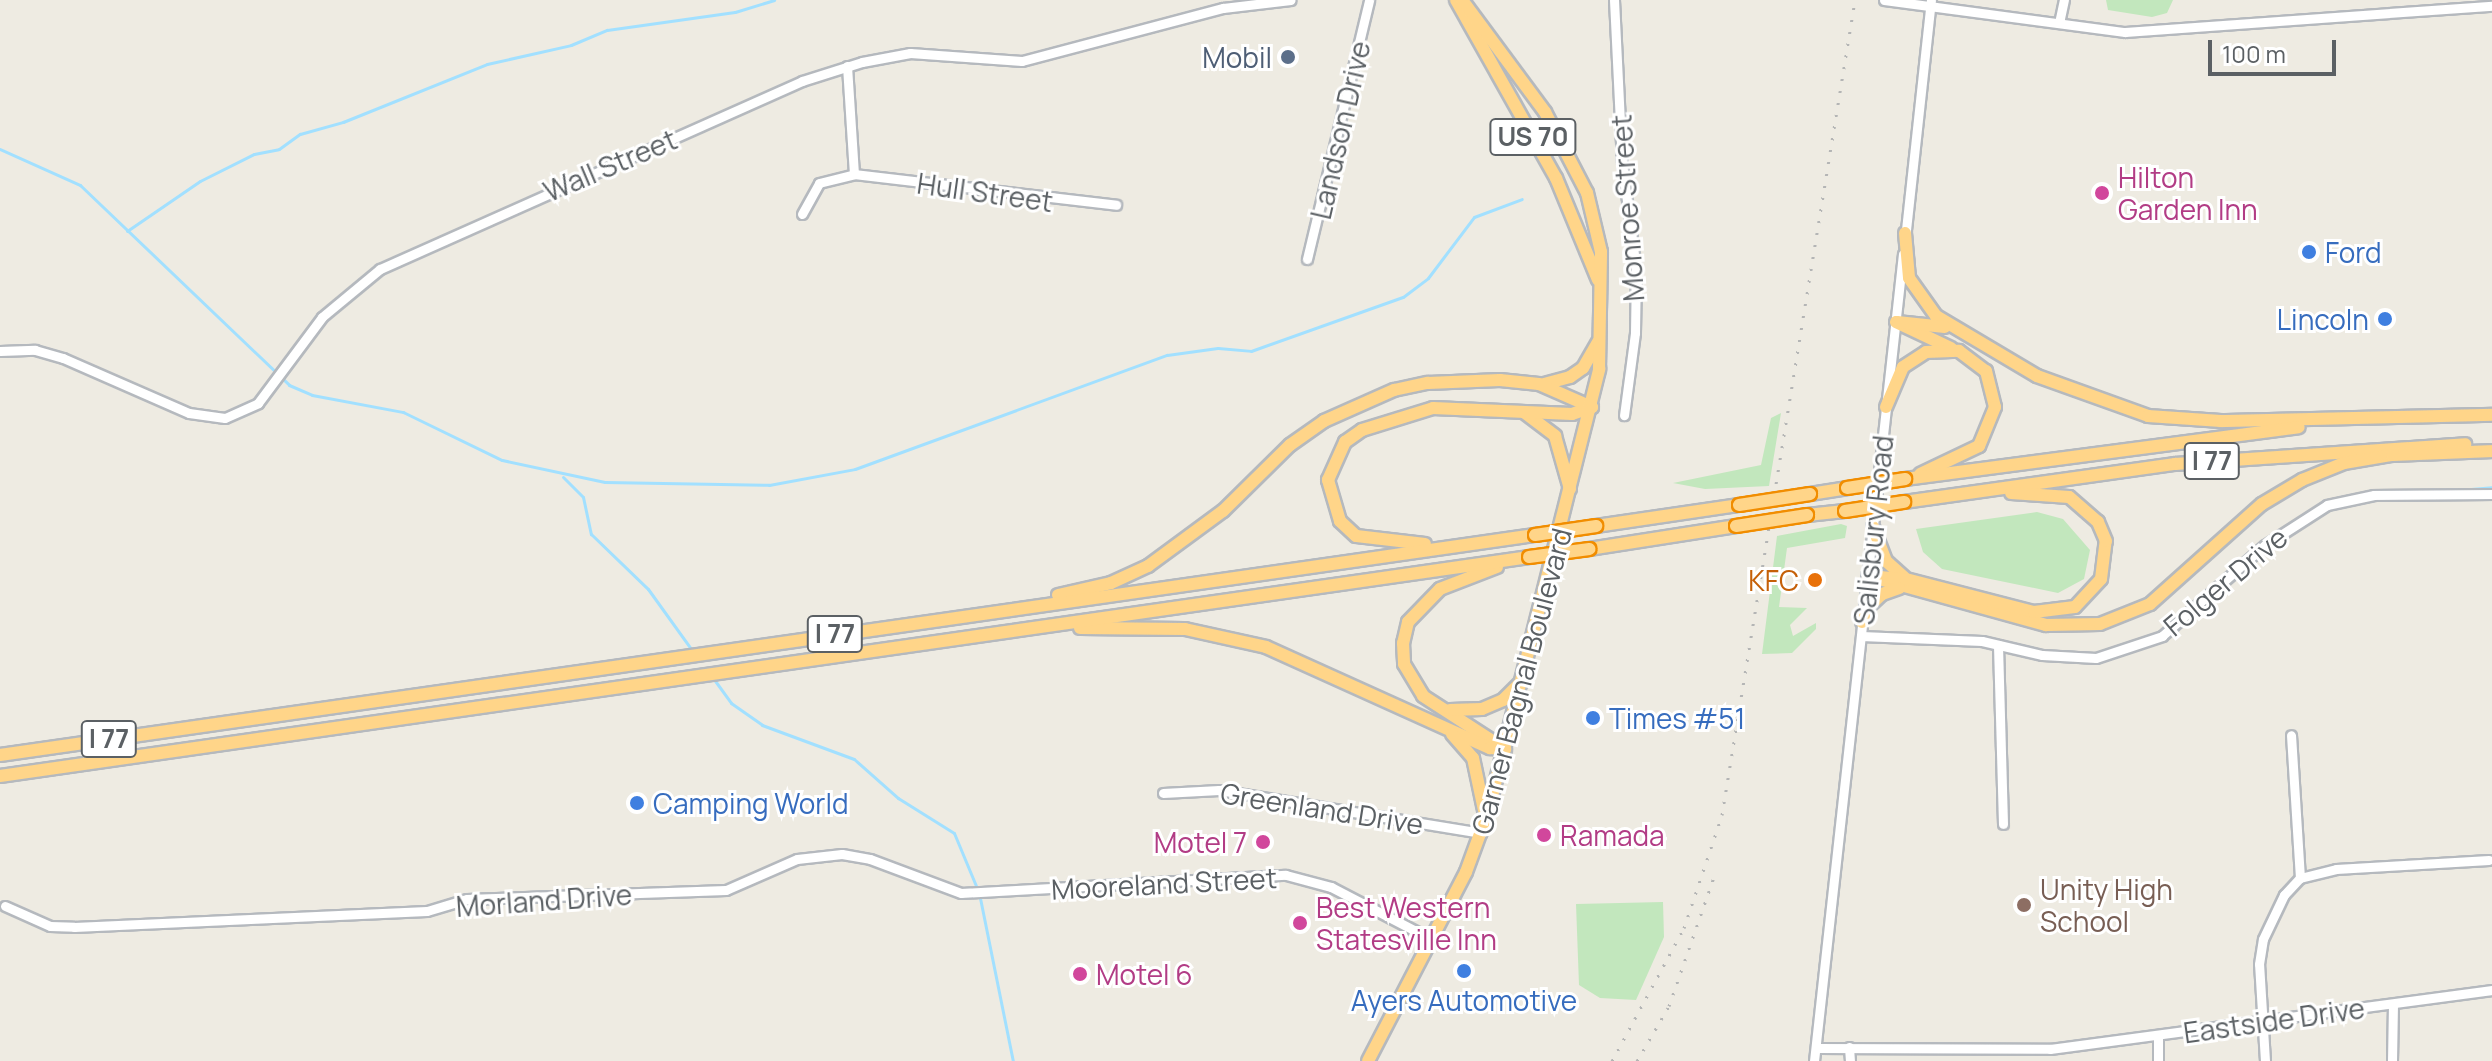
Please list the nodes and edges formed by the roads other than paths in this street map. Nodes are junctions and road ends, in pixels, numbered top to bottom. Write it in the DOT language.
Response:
graph roads {
  1 [pos="1291,0"];
  2 [pos="1369,0"];
  3 [pos="1459,0"];
  4 [pos="1614,0"];
  5 [pos="1884,0"];
  6 [pos="2064,0"];
  7 [pos="2403,0"];
  8 [pos="1931,2"];
  9 [pos="2492,6"];
  10 [pos="2404,13"];
  11 [pos="2059,23"];
  12 [pos="847,66"];
  13 [pos="854,174"];
  14 [pos="1116,205"];
  15 [pos="802,214"];
  16 [pos="1905,233"];
  17 [pos="1307,259"];
  18 [pos="1598,280"];
  19 [pos="1896,322"];
  20 [pos="1956,330"];
  21 [pos="1601,331"];
  22 [pos="0,351"];
  23 [pos="1959,351"];
  24 [pos="1539,384"];
  25 [pos="1592,407"];
  26 [pos="1886,407"];
  27 [pos="1506,409"];
  28 [pos="1624,415"];
  29 [pos="2492,415"];
  30 [pos="2373,418"];
  31 [pos="2492,444"];
  32 [pos="2492,451"];
  33 [pos="1905,479"];
  34 [pos="2492,494"];
  35 [pos="1571,495"];
  36 [pos="1935,498"];
  37 [pos="1873,527"];
  38 [pos="1452,546"];
  39 [pos="1529,557"];
  40 [pos="1868,576"];
  41 [pos="1903,584"];
  42 [pos="1862,622"];
  43 [pos="864,630"];
  44 [pos="1861,636"];
  45 [pos="950,639"];
  46 [pos="1998,645"];
  47 [pos="1524,679"];
  48 [pos="1439,707"];
  49 [pos="1443,727"];
  50 [pos="2291,735"];
  51 [pos="1505,749"];
  52 [pos="0,755"];
  53 [pos="0,776"];
  54 [pos="1163,793"];
  55 [pos="2003,824"];
  56 [pos="1481,833"];
  57 [pos="2489,860"];
  58 [pos="2300,878"];
  59 [pos="1026,891"];
  60 [pos="5,906"];
  61 [pos="1433,940"];
  62 [pos="2492,990"];
  63 [pos="2393,1004"];
  64 [pos="2263,1023"];
  65 [pos="2158,1037"];
  66 [pos="1849,1047"];
  67 [pos="1816,1048"];
  68 [pos="2050,1049"];
  69 [pos="1368,1061"];
  70 [pos="1814,1061"];
  71 [pos="1850,1061"];
  72 [pos="2050,1061"];
  73 [pos="2158,1061"];
  74 [pos="2265,1061"];
  75 [pos="2392,1061"];
  1 -- 12 [label="street, Wall Street"];
  2 -- 17 [label="street, Landson Drive"];
  3 -- 18 [label="highway, Garner Bagnal Boulevard / US 70"];
  3 -- 18 [label="highway, Garner Bagnal Boulevard / US 70"];
  4 -- 28 [label="street, Monroe Street"];
  5 -- 8 [label="street"];
  6 -- 11 [label="street"];
  7 -- 10 [label="street"];
  8 -- 11 [label="street"];
  8 -- 16 [label="street, Salisbury Road"];
  9 -- 10 [label="street"];
  10 -- 11 [label="street"];
  12 -- 13 [label="street"];
  12 -- 22 [label="street, Wall Street"];
  13 -- 14 [label="street, Hull Street"];
  13 -- 15 [label="street"];
  16 -- 19 [label="street, Salisbury Road"];
  16 -- 20 [label="highway"];
  18 -- 21 [label="highway, Garner Bagnal Boulevard / US 70"];
  19 -- 20 [label="highway"];
  19 -- 23 [label="highway"];
  19 -- 26 [label="street, Salisbury Road"];
  20 -- 30 [label="highway"];
  21 -- 24 [label="highway"];
  21 -- 25 [label="highway, Garner Bagnal Boulevard / US 70"];
  23 -- 26 [label="highway"];
  23 -- 33 [label="highway"];
  24 -- 25 [label="highway"];
  24 -- 43 [label="highway"];
  25 -- 27 [label="highway"];
  25 -- 35 [label="highway, Garner Bagnal Boulevard / US 70"];
  26 -- 37 [label="street, Salisbury Road"];
  27 -- 35 [label="highway"];
  27 -- 38 [label="highway"];
  29 -- 30 [label="highway, I 77"];
  30 -- 33 [label="highway, I 77"];
  31 -- 36 [label="highway, I 77"];
  32 -- 41 [label="highway"];
  33 -- 38 [label="highway, I 77, bridge"];
  34 -- 46 [label="street, Folger Drive"];
  35 -- 47 [label="highway, Garner Bagnal Boulevard / US 70"];
  36 -- 39 [label="highway, I 77, bridge"];
  36 -- 41 [label="highway"];
  37 -- 40 [label="street, Salisbury Road"];
  37 -- 41 [label="highway"];
  38 -- 43 [label="highway, I 77"];
  39 -- 45 [label="highway, I 77"];
  39 -- 48 [label="highway"];
  40 -- 41 [label="highway"];
  40 -- 42 [label="street, Salisbury Road"];
  41 -- 42 [label="highway"];
  42 -- 44 [label="street, Salisbury Road"];
  43 -- 52 [label="highway, I 77"];
  44 -- 46 [label="street, Folger Drive"];
  44 -- 67 [label="street, Salisbury Road"];
  45 -- 49 [label="highway"];
  45 -- 53 [label="highway, I 77"];
  46 -- 55 [label="street"];
  47 -- 48 [label="highway"];
  47 -- 51 [label="highway, Garner Bagnal Boulevard / US 70"];
  48 -- 51 [label="highway"];
  49 -- 51 [label="highway"];
  49 -- 56 [label="highway"];
  50 -- 58 [label="street"];
  51 -- 56 [label="highway, Garner Bagnal Boulevard / US 70"];
  54 -- 56 [label="street, Greenland Drive"];
  56 -- 61 [label="highway, Garner Bagnal Boulevard / US 70"];
  57 -- 58 [label="street"];
  58 -- 64 [label="street"];
  59 -- 60 [label="street, Morland Drive"];
  59 -- 61 [label="street, Mooreland Street"];
  61 -- 69 [label="highway, Garner Bagnal Boulevard / US 70"];
  62 -- 63 [label="street, Eastside Drive"];
  63 -- 64 [label="street, Eastside Drive"];
  63 -- 75 [label="street"];
  64 -- 65 [label="street, Eastside Drive"];
  64 -- 74 [label="street"];
  65 -- 68 [label="street, Eastside Drive"];
  65 -- 73 [label="street"];
  66 -- 67 [label="street, Eastside Drive"];
  66 -- 68 [label="street, Eastside Drive"];
  66 -- 71 [label="street"];
  67 -- 70 [label="street, Salisbury Road"];
  68 -- 72 [label="street"];
}
